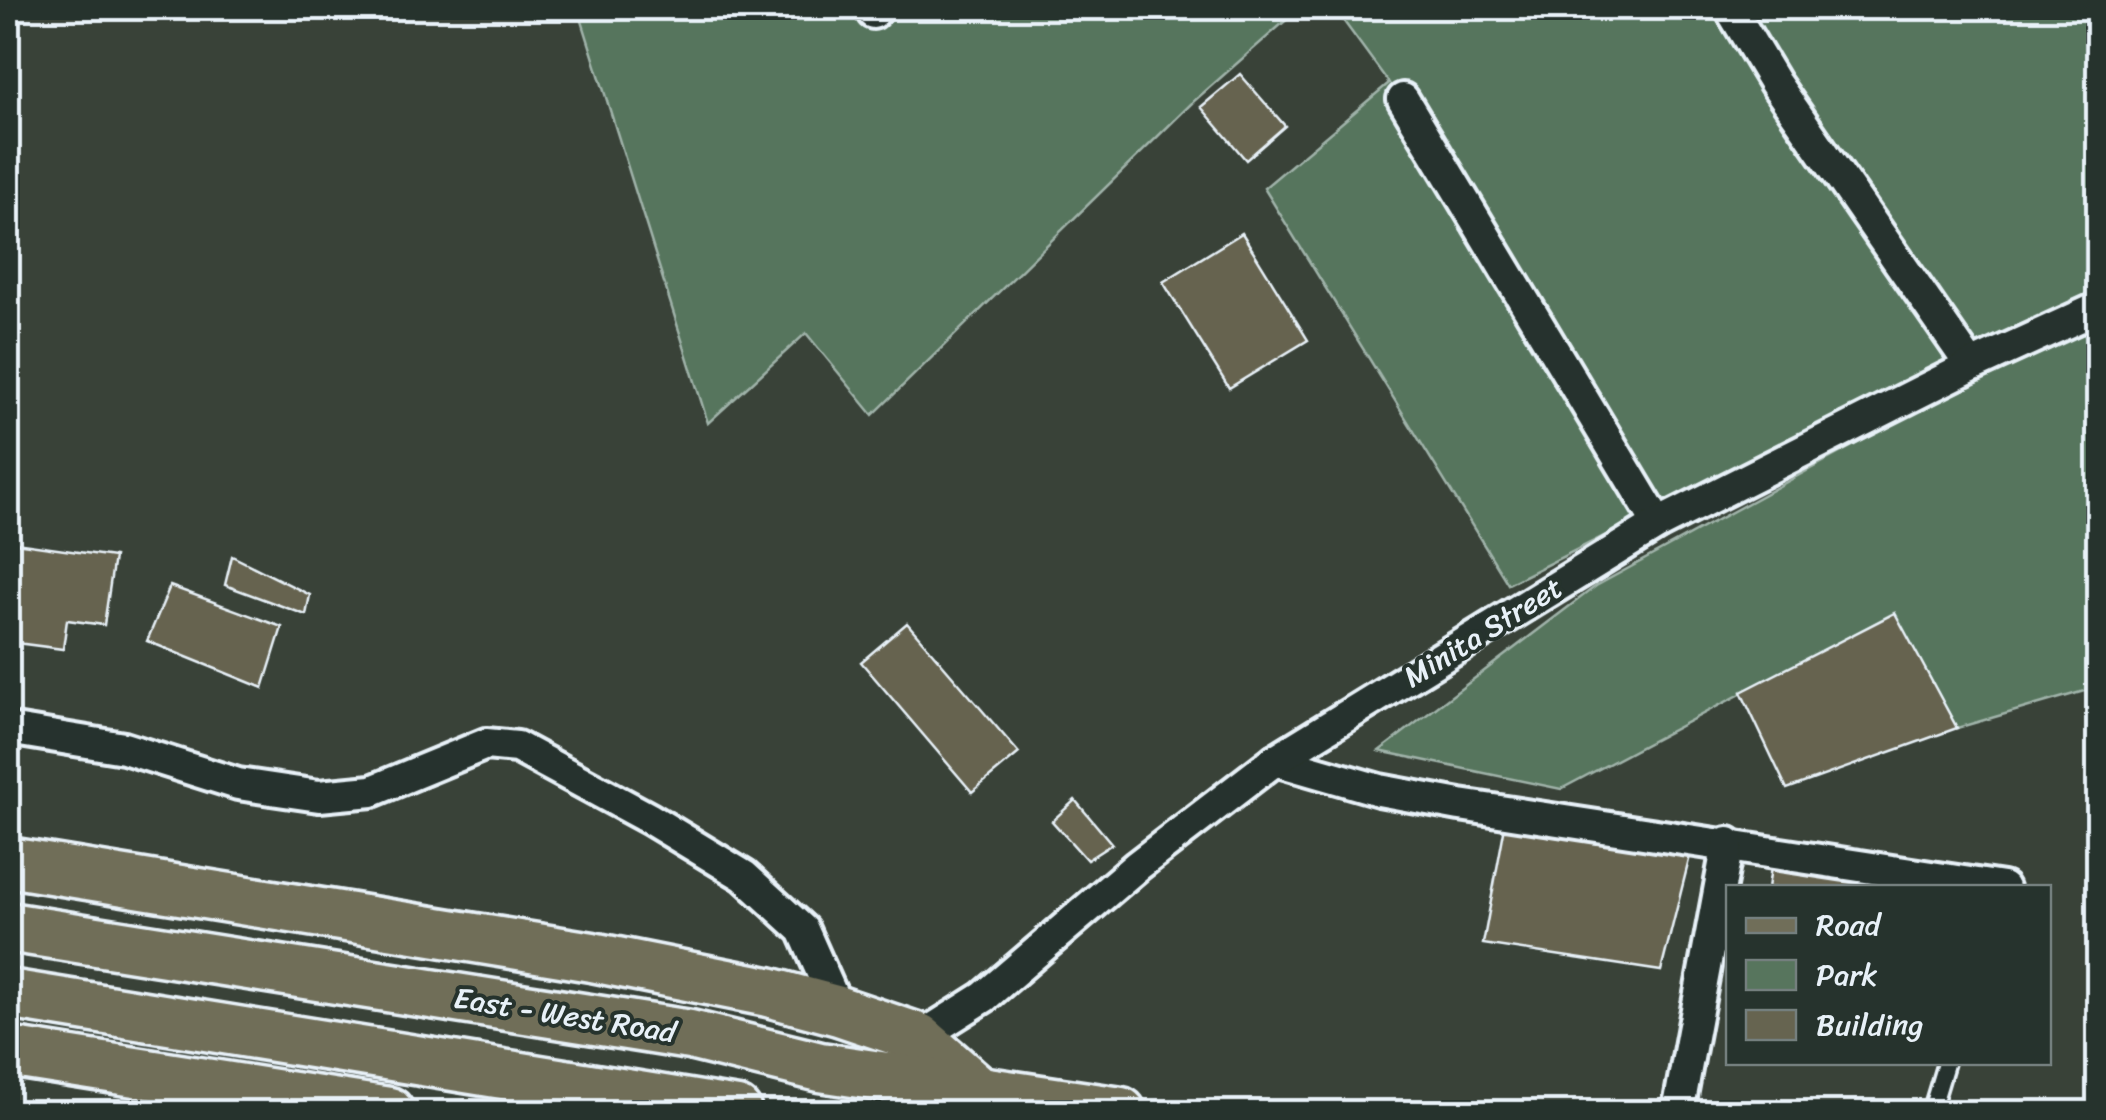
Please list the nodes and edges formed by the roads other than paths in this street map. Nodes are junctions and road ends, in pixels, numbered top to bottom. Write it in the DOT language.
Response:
graph roads {
  1 [pos="1730,8"];
  2 [pos="1403,100"];
  3 [pos="2098,308"];
  4 [pos="1971,366"];
  5 [pos="1658,524"];
  6 [pos="8,729"];
  7 [pos="1275,760"];
  8 [pos="1728,843"];
  9 [pos="8,862"];
  10 [pos="1985,885"];
  11 [pos="8,926"];
  12 [pos="8,994"];
  13 [pos="839,1011"];
  14 [pos="919,1038"];
  15 [pos="8,1052"];
  16 [pos="1945,1065"];
  17 [pos="982,1094"];
  18 [pos="389,1112"];
  19 [pos="737,1112"];
  20 [pos="1122,1112"];
  21 [pos="1678,1112"];
  22 [pos="1931,1112"];
  1 -- 4 [label="street"];
  2 -- 5 [label="street"];
  3 -- 4 [label="street, Minita Street"];
  4 -- 5 [label="street, Minita Street"];
  5 -- 7 [label="street, Minita Street"];
  6 -- 13 [label="street"];
  7 -- 8 [label="street"];
  7 -- 14 [label="street, Minita Street"];
  8 -- 10 [label="street"];
  8 -- 21 [label="street"];
  9 -- 13 [label="main road"];
  11 -- 17 [label="main road, East - West Road"];
  12 -- 19 [label="main road"];
  13 -- 14 [label="main road"];
  14 -- 17 [label="main road"];
  15 -- 18 [label="main road"];
  16 -- 22 [label="lane"];
  17 -- 20 [label="main road, East - West Road"];
}
